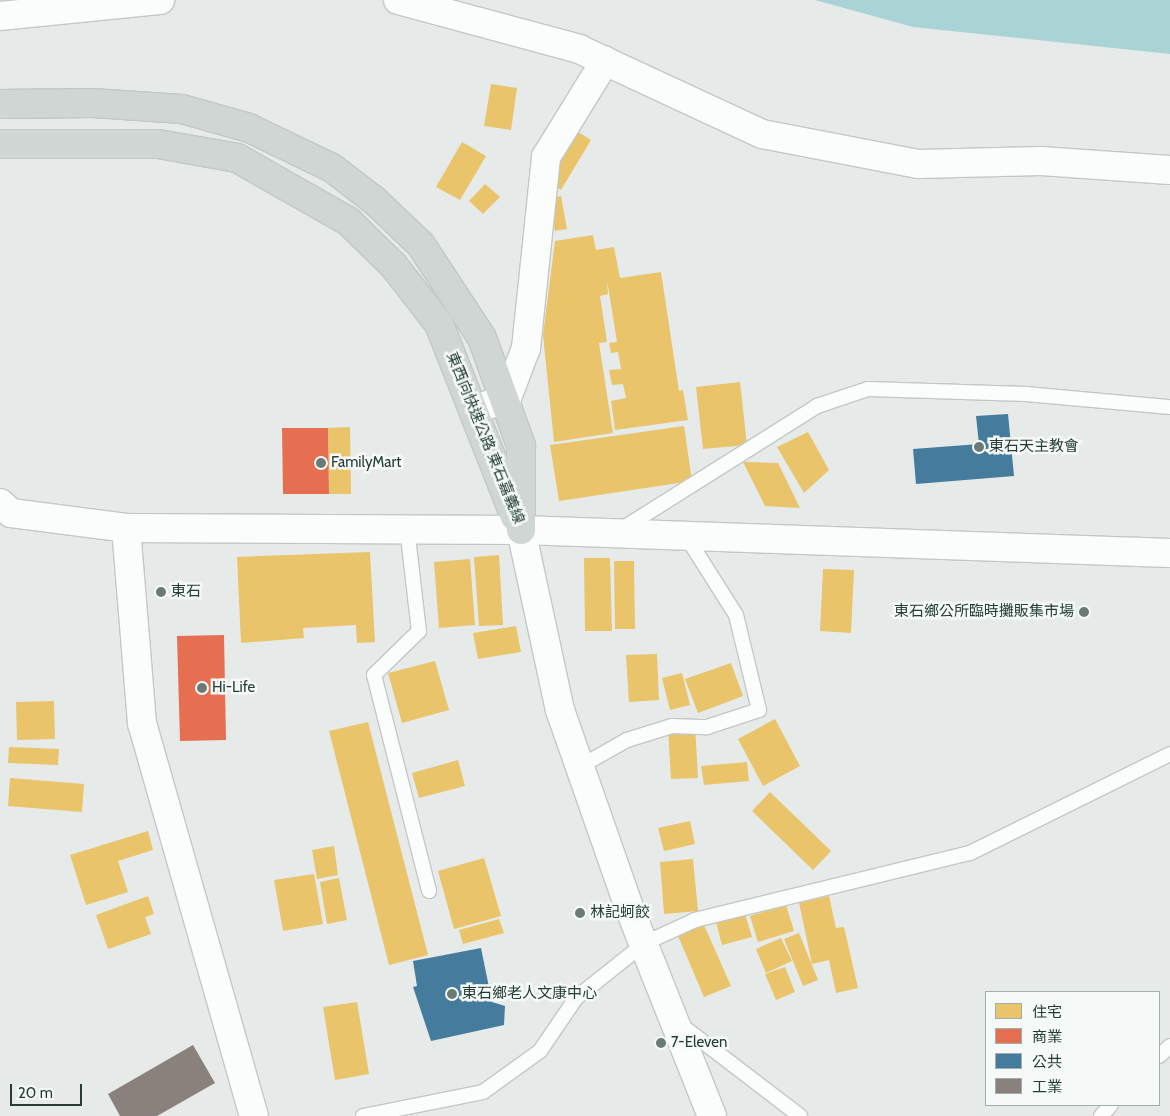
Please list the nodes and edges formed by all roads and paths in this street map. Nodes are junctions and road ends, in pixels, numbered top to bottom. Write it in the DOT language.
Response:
graph roads {
  1 [pos="160,0"];
  2 [pos="398,0"];
  3 [pos="0,16"];
  4 [pos="605,61"];
  5 [pos="0,104"];
  6 [pos="0,144"];
  7 [pos="1170,170"];
  8 [pos="507,398"];
  9 [pos="1170,407"];
  10 [pos="474,410"];
  11 [pos="4,510"];
  12 [pos="126,528"];
  13 [pos="407,528"];
  14 [pos="521,530"];
  15 [pos="615,534"];
  16 [pos="686,536"];
  17 [pos="1170,553"];
  18 [pos="1170,754"];
  19 [pos="582,766"];
  20 [pos="429,891"];
  21 [pos="645,943"];
  22 [pos="674,1020"];
  23 [pos="1170,1046"];
  24 [pos="1160,1055"];
  25 [pos="1110,1106"];
  26 [pos="254,1116"];
  27 [pos="363,1116"];
  28 [pos="712,1116"];
  29 [pos="800,1116"];
  30 [pos="1101,1116"];
  1 -- 3 [label="street"];
  2 -- 4 [label="street"];
  4 -- 7 [label="street"];
  4 -- 8 [label="street"];
  5 -- 8 [label="main road, 東西向快速公路 東石嘉義線"];
  6 -- 10 [label="main road, 東西向快速公路 東石嘉義線"];
  8 -- 10 [label="street"];
  8 -- 14 [label="main road, 東西向快速公路 東石嘉義線"];
  9 -- 15 [label="lane"];
  10 -- 14 [label="main road, 東西向快速公路 東石嘉義線"];
  11 -- 12 [label="street"];
  12 -- 13 [label="street"];
  12 -- 26 [label="street"];
  13 -- 14 [label="street"];
  13 -- 20 [label="lane"];
  14 -- 15 [label="street"];
  14 -- 19 [label="street"];
  15 -- 16 [label="street"];
  16 -- 17 [label="street"];
  16 -- 19 [label="lane"];
  18 -- 21 [label="lane"];
  19 -- 21 [label="street"];
  21 -- 22 [label="street"];
  21 -- 27 [label="lane"];
  22 -- 28 [label="street"];
  22 -- 29 [label="lane"];
  23 -- 24 [label="lane"];
  25 -- 30 [label="lane"];
}
